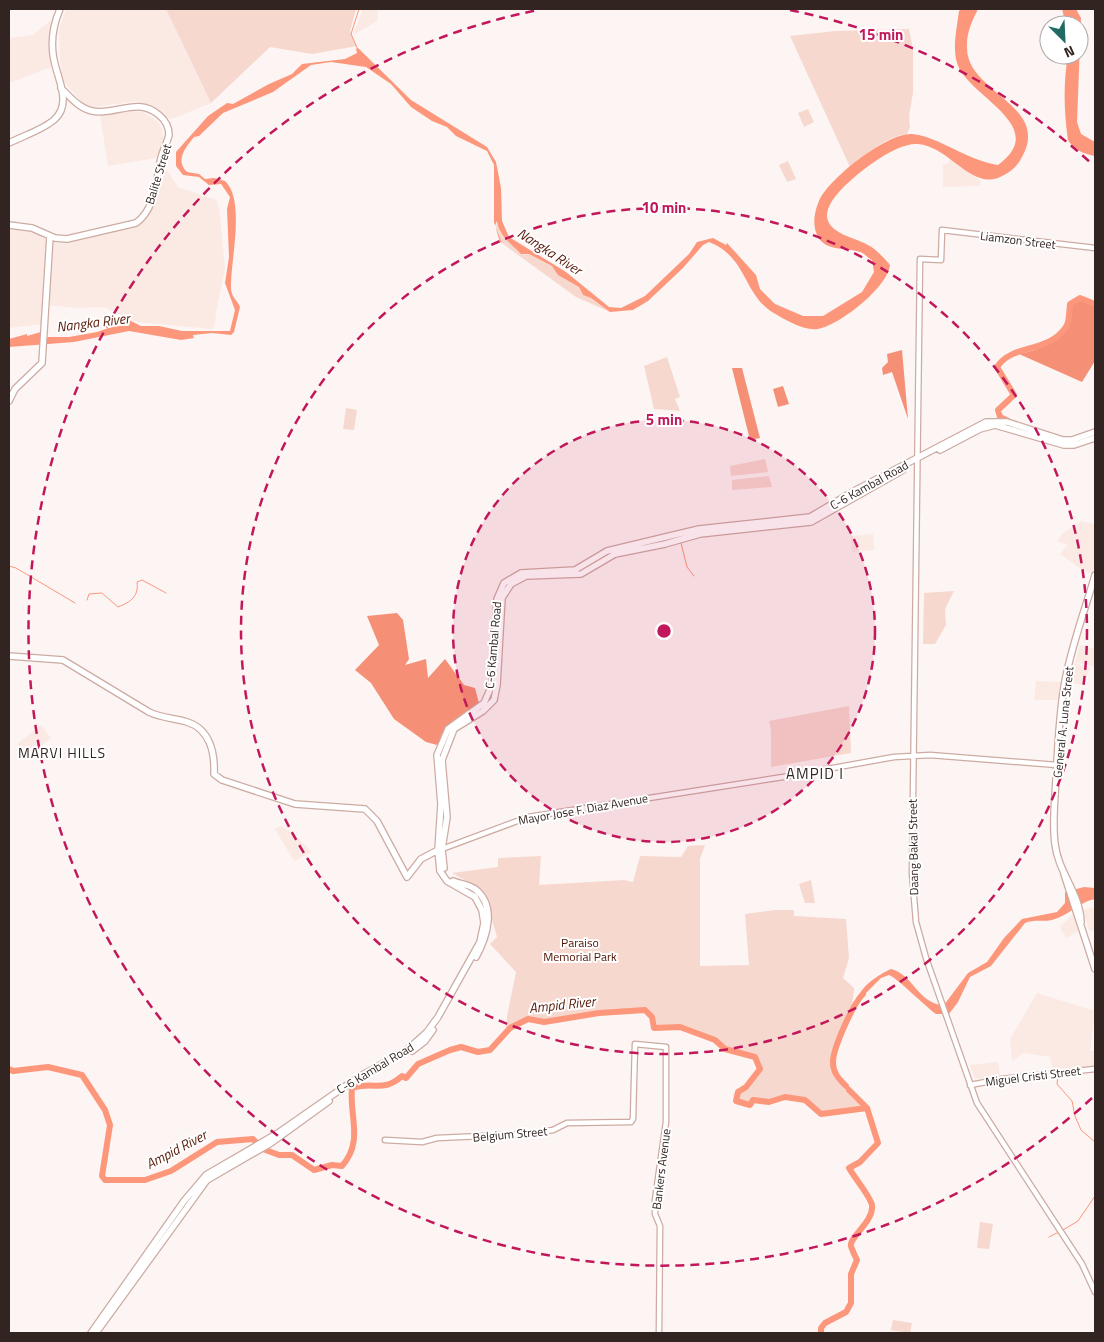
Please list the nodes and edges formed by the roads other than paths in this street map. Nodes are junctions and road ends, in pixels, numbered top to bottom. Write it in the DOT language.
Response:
graph roads {
  1 [pos="60,9"];
  2 [pos="61,88"];
  3 [pos="9,142"];
  4 [pos="9,225"];
  5 [pos="50,236"];
  6 [pos="1095,248"];
  7 [pos="920,259"];
  8 [pos="9,401"];
  9 [pos="1095,432"];
  10 [pos="1095,438"];
  11 [pos="918,460"];
  12 [pos="1095,575"];
  13 [pos="9,656"];
  14 [pos="913,755"];
  15 [pos="1057,765"];
  16 [pos="440,849"];
  17 [pos="1095,965"];
  18 [pos="668,1063"];
  19 [pos="1095,1069"];
  20 [pos="970,1085"];
  21 [pos="385,1140"];
  22 [pos="241,1157"];
  23 [pos="1095,1292"];
  24 [pos="91,1333"];
  25 [pos="96,1333"];
  26 [pos="660,1333"];
  1 -- 2 [label="main road"];
  2 -- 3 [label="main road"];
  2 -- 5 [label="main road, Balite Street"];
  4 -- 5 [label="main road"];
  5 -- 8 [label="main road"];
  6 -- 7 [label="street, Liamzon Street"];
  7 -- 11 [label="street, Daang Bakal Street"];
  9 -- 11 [label="main road, C-6 Kambal Road"];
  10 -- 11 [label="main road, C-6 Kambal Road"];
  11 -- 14 [label="street, Daang Bakal Street"];
  11 -- 16 [label="main road, C-6 Kambal Road"];
  12 -- 15 [label="main road, General A. Luna Street"];
  13 -- 16 [label="main road, Mayor Jose F. Diaz Avenue"];
  14 -- 15 [label="street, Mayor Jose F. Diaz Avenue"];
  14 -- 16 [label="street, Mayor Jose F. Diaz Avenue"];
  14 -- 20 [label="street, Daang Bakal Street"];
  15 -- 17 [label="main road, General A. Luna Street"];
  16 -- 22 [label="main road, C-6 Kambal Road"];
  18 -- 21 [label="street, Belgium Street"];
  18 -- 26 [label="street, Bankers Avenue"];
  19 -- 20 [label="street, Miguel Cristi Street"];
  20 -- 23 [label="street, Daang Bakal Street"];
  22 -- 24 [label="main road, C-6 Kambal Road"];
  22 -- 25 [label="main road, C-6 Kambal Road"];
}
